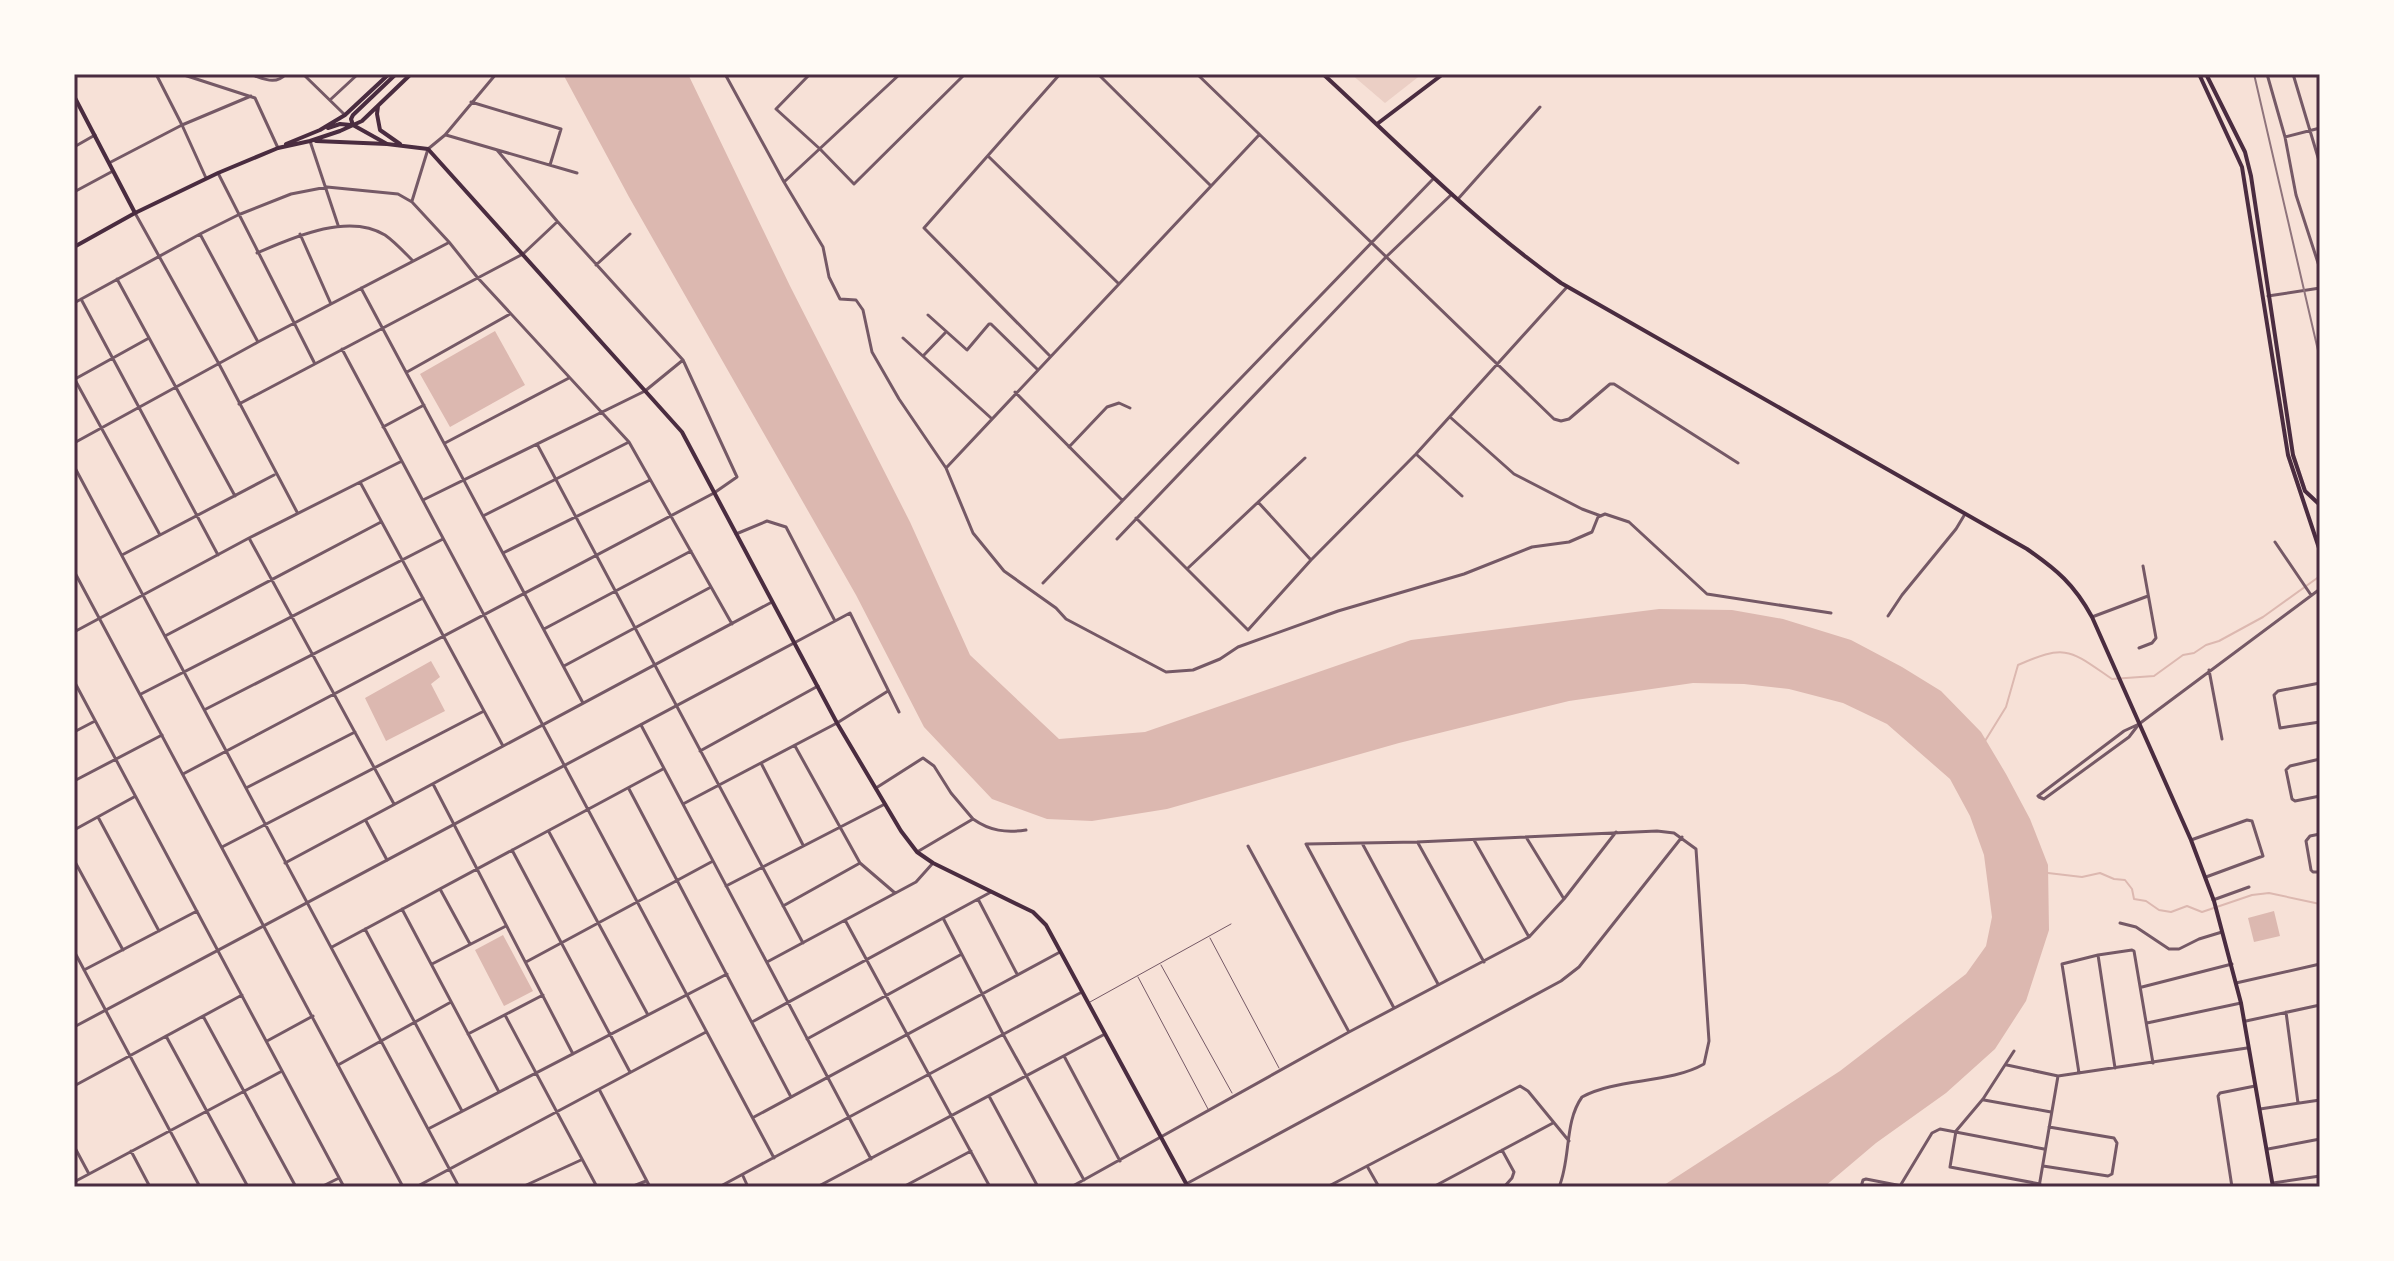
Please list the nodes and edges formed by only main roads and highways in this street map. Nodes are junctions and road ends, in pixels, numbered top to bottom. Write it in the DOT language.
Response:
graph roads {
  1 [pos="389,74"];
  2 [pos="396,74"];
  3 [pos="411,74"];
  4 [pos="1323,74"];
  5 [pos="1443,74"];
  6 [pos="2199,74"];
  7 [pos="2206,74"];
  8 [pos="74,96"];
  9 [pos="378,106"];
  10 [pos="1377,124"];
  11 [pos="353,125"];
  12 [pos="320,130"];
  13 [pos="310,141"];
  14 [pos="387,144"];
  15 [pos="400,144"];
  16 [pos="278,148"];
  17 [pos="135,213"];
  18 [pos="74,247"];
  19 [pos="2290,455"];
  20 [pos="2320,505"];
  21 [pos="2320,551"];
  22 [pos="1187,1185"];
  23 [pos="2273,1185"];
  1 -- 12 [label="main road"];
  2 -- 11 [label="main road"];
  3 -- 9 [label="main road"];
  4 -- 10 [label="main road"];
  5 -- 10 [label="main road"];
  6 -- 19 [label="main road"];
  7 -- 19 [label="main road"];
  8 -- 17 [label="main road"];
  9 -- 11 [label="main road"];
  9 -- 15 [label="main road"];
  10 -- 23 [label="main road"];
  11 -- 12 [label="main road"];
  11 -- 13 [label="main road"];
  11 -- 14 [label="main road"];
  12 -- 16 [label="main road"];
  13 -- 14 [label="main road"];
  13 -- 16 [label="main road"];
  14 -- 15 [label="main road"];
  15 -- 22 [label="main road"];
  16 -- 17 [label="main road"];
  17 -- 18 [label="main road"];
  19 -- 20 [label="main road"];
  19 -- 21 [label="main road"];
}
